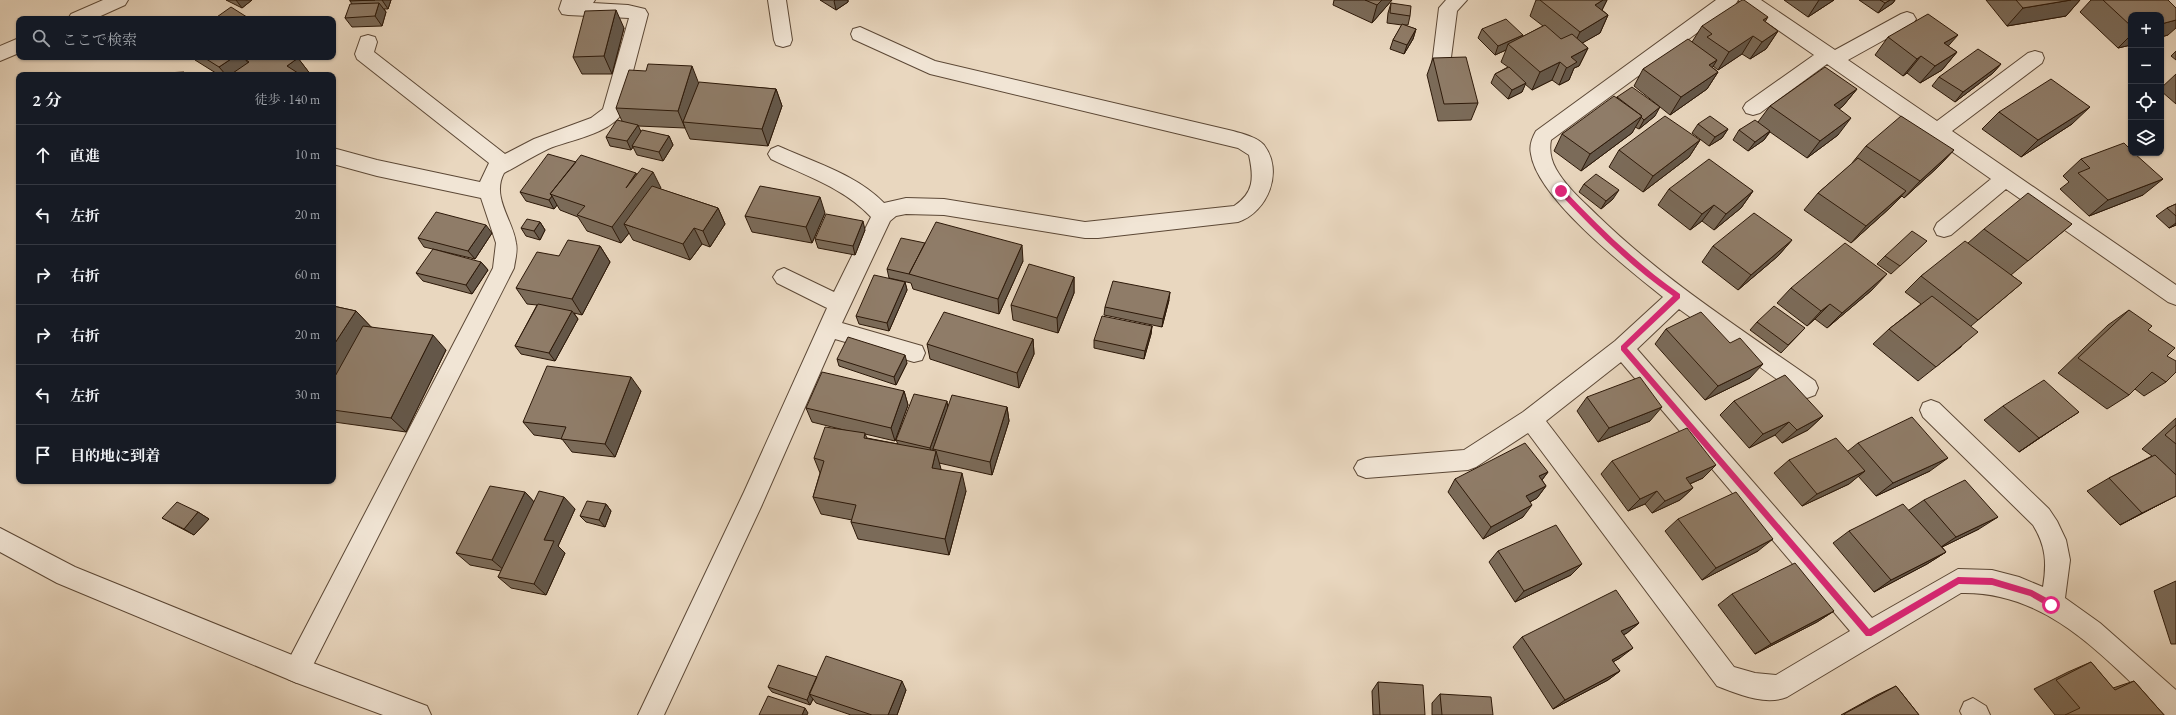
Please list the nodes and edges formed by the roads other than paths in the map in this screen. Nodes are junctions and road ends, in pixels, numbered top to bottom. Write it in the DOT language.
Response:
graph roads {
  1 [pos="119,0"];
  2 [pos="586,0"];
  3 [pos="777,0"];
  4 [pos="1458,0"];
  5 [pos="1729,0"];
  6 [pos="1748,0"];
  7 [pos="2173,0"];
  8 [pos="2176,2"];
  9 [pos="84,16"];
  10 [pos="1907,19"];
  11 [pos="860,34"];
  12 [pos="784,40"];
  13 [pos="368,42"];
  14 [pos="16,46"];
  15 [pos="0,54"];
  16 [pos="1831,56"];
  17 [pos="2035,58"];
  18 [pos="1441,65"];
  19 [pos="1753,108"];
  20 [pos="1939,130"];
  21 [pos="778,154"];
  22 [pos="336,157"];
  23 [pos="504,164"];
  24 [pos="2006,178"];
  25 [pos="488,192"];
  26 [pos="882,215"];
  27 [pos="1944,229"];
  28 [pos="784,277"];
  29 [pos="2173,292"];
  30 [pos="1678,296"];
  31 [pos="839,304"];
  32 [pos="829,328"];
  33 [pos="1623,348"];
  34 [pos="914,353"];
  35 [pos="1807,388"];
  36 [pos="1931,410"];
  37 [pos="1532,419"];
  38 [pos="1366,468"];
  39 [pos="0,539"];
  40 [pos="2051,605"];
  41 [pos="1868,634"];
  42 [pos="297,670"];
  43 [pos="2176,708"];
  44 [pos="418,715"];
  45 [pos="650,715"];
  1 -- 9 [label="street"];
  2 -- 23 [label="street"];
  3 -- 12 [label="street"];
  4 -- 18 [label="street"];
  5 -- 30 [label="street"];
  6 -- 16 [label="street"];
  7 -- 8 [label="street"];
  10 -- 16 [label="street"];
  11 -- 26 [label="street"];
  13 -- 23 [label="street"];
  14 -- 15 [label="street"];
  16 -- 19 [label="street"];
  16 -- 20 [label="street"];
  17 -- 20 [label="street"];
  20 -- 24 [label="street"];
  21 -- 26 [label="street"];
  22 -- 25 [label="street"];
  23 -- 25 [label="street"];
  24 -- 27 [label="street"];
  24 -- 29 [label="street"];
  25 -- 42 [label="street"];
  26 -- 31 [label="street"];
  28 -- 31 [label="street"];
  30 -- 33 [label="street"];
  30 -- 35 [label="street"];
  31 -- 32 [label="street"];
  32 -- 34 [label="street"];
  32 -- 45 [label="street"];
  33 -- 37 [label="street"];
  33 -- 41 [label="street"];
  36 -- 40 [label="street"];
  37 -- 38 [label="street"];
  37 -- 41 [label="street"];
  39 -- 42 [label="street"];
  40 -- 41 [label="street"];
  40 -- 43 [label="street"];
  42 -- 44 [label="street"];
}
